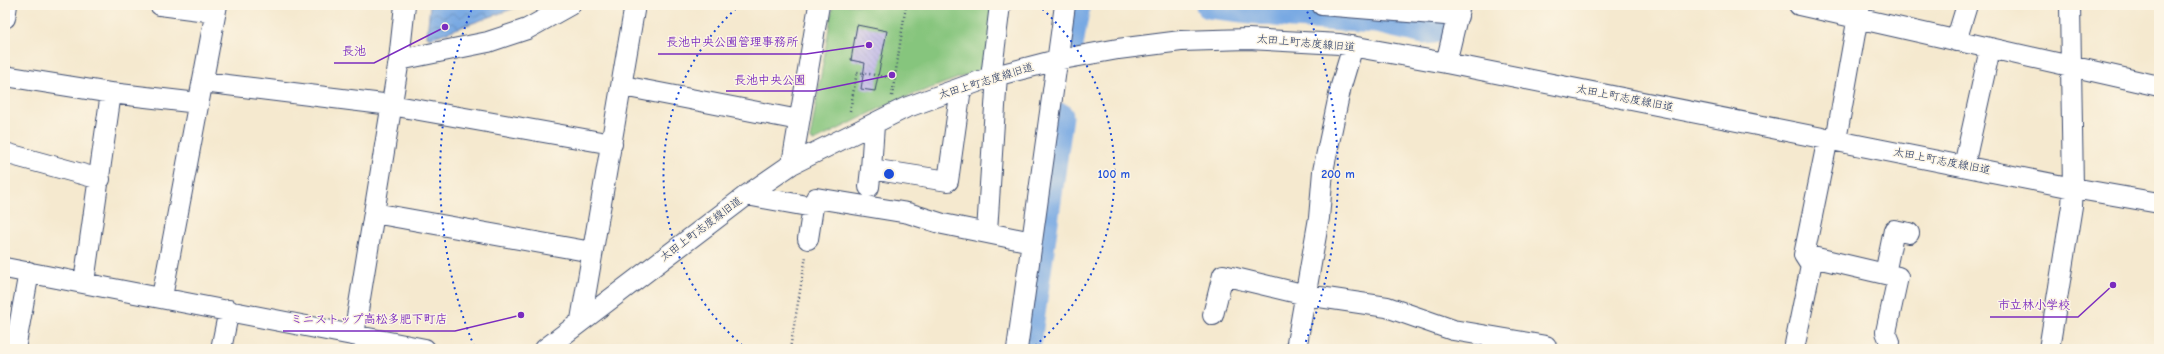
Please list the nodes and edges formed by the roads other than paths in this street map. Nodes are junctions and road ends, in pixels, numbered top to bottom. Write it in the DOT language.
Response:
graph roads {
  1 [pos="7,5"];
  2 [pos="160,5"];
  3 [pos="405,5"];
  4 [pos="570,5"];
  5 [pos="635,5"];
  6 [pos="819,5"];
  7 [pos="1000,5"];
  8 [pos="1065,5"];
  9 [pos="1322,5"];
  10 [pos="1800,5"];
  11 [pos="1967,5"];
  12 [pos="2070,5"];
  13 [pos="216,9"];
  14 [pos="1859,12"];
  15 [pos="1452,13"];
  16 [pos="5,18"];
  17 [pos="1956,41"];
  18 [pos="1353,46"];
  19 [pos="1990,49"];
  20 [pos="399,60"];
  21 [pos="1057,60"];
  22 [pos="1446,63"];
  23 [pos="2072,67"];
  24 [pos="5,76"];
  25 [pos="994,76"];
  26 [pos="203,82"];
  27 [pos="623,86"];
  28 [pos="2159,86"];
  29 [pos="961,88"];
  30 [pos="111,93"];
  31 [pos="198,103"];
  32 [pos="391,105"];
  33 [pos="800,120"];
  34 [pos="874,124"];
  35 [pos="1832,139"];
  36 [pos="612,144"];
  37 [pos="5,153"];
  38 [pos="792,164"];
  39 [pos="1964,166"];
  40 [pos="100,179"];
  41 [pos="2073,188"];
  42 [pos="747,195"];
  43 [pos="2159,203"];
  44 [pos="813,208"];
  45 [pos="374,213"];
  46 [pos="987,232"];
  47 [pos="1909,233"];
  48 [pos="808,239"];
  49 [pos="1032,242"];
  50 [pos="592,252"];
  51 [pos="1804,255"];
  52 [pos="5,268"];
  53 [pos="29,272"];
  54 [pos="1885,274"];
  55 [pos="84,282"];
  56 [pos="1306,295"];
  57 [pos="162,297"];
  58 [pos="229,310"];
  59 [pos="1213,315"];
  60 [pos="581,320"];
  61 [pos="354,336"];
  62 [pos="1890,342"];
  63 [pos="1546,346"];
  64 [pos="15,349"];
  65 [pos="221,349"];
  66 [pos="425,349"];
  67 [pos="545,349"];
  68 [pos="1016,349"];
  69 [pos="1296,349"];
  70 [pos="1794,349"];
  71 [pos="2049,349"];
  1 -- 16 [label="street"];
  2 -- 13 [label="street"];
  3 -- 20 [label="street"];
  4 -- 20 [label="street"];
  5 -- 27 [label="street"];
  6 -- 33 [label="street"];
  7 -- 25 [label="street"];
  8 -- 21 [label="street"];
  9 -- 15 [label="street"];
  10 -- 14 [label="street"];
  11 -- 17 [label="street"];
  12 -- 23 [label="street"];
  13 -- 26 [label="street"];
  14 -- 17 [label="street"];
  14 -- 35 [label="street"];
  15 -- 22 [label="street"];
  17 -- 19 [label="street"];
  18 -- 21 [label="street, 太田上町志度線旧道"];
  18 -- 22 [label="street, 太田上町志度線旧道"];
  18 -- 56 [label="street"];
  19 -- 23 [label="street"];
  19 -- 39 [label="street"];
  20 -- 32 [label="street"];
  21 -- 25 [label="street, 太田上町志度線旧道"];
  21 -- 49 [label="street"];
  22 -- 35 [label="street, 太田上町志度線旧道"];
  23 -- 28 [label="street"];
  23 -- 41 [label="street"];
  24 -- 30 [label="street"];
  25 -- 29 [label="street, 太田上町志度線旧道"];
  25 -- 46 [label="street"];
  26 -- 31 [label="street"];
  26 -- 32 [label="street"];
  27 -- 33 [label="street"];
  27 -- 36 [label="street"];
  29 -- 34 [label="street, 太田上町志度線旧道"];
  29 -- 34 [label="street"];
  30 -- 31 [label="street"];
  30 -- 40 [label="street"];
  31 -- 57 [label="street"];
  32 -- 36 [label="street"];
  32 -- 45 [label="street"];
  33 -- 38 [label="street"];
  34 -- 38 [label="street, 太田上町志度線旧道"];
  35 -- 39 [label="street, 太田上町志度線旧道"];
  35 -- 51 [label="street"];
  36 -- 50 [label="street"];
  37 -- 40 [label="street"];
  38 -- 42 [label="street, 太田上町志度線旧道"];
  39 -- 41 [label="street, 太田上町志度線旧道"];
  40 -- 55 [label="street"];
  41 -- 43 [label="street, 太田上町志度線旧道"];
  41 -- 71 [label="street"];
  42 -- 44 [label="street"];
  42 -- 60 [label="street, 太田上町志度線旧道"];
  44 -- 46 [label="street"];
  44 -- 48 [label="street"];
  45 -- 50 [label="street"];
  45 -- 61 [label="street"];
  46 -- 49 [label="street"];
  47 -- 54 [label="street"];
  49 -- 68 [label="street"];
  50 -- 60 [label="street"];
  51 -- 54 [label="street"];
  51 -- 70 [label="street"];
  52 -- 53 [label="street"];
  53 -- 55 [label="street"];
  53 -- 64 [label="street"];
  54 -- 62 [label="street"];
  55 -- 57 [label="street"];
  56 -- 59 [label="street"];
  56 -- 63 [label="street"];
  56 -- 69 [label="street"];
  57 -- 58 [label="street"];
  58 -- 61 [label="street"];
  58 -- 65 [label="street"];
  60 -- 67 [label="street, 太田上町志度線旧道"];
  61 -- 66 [label="street"];
}
